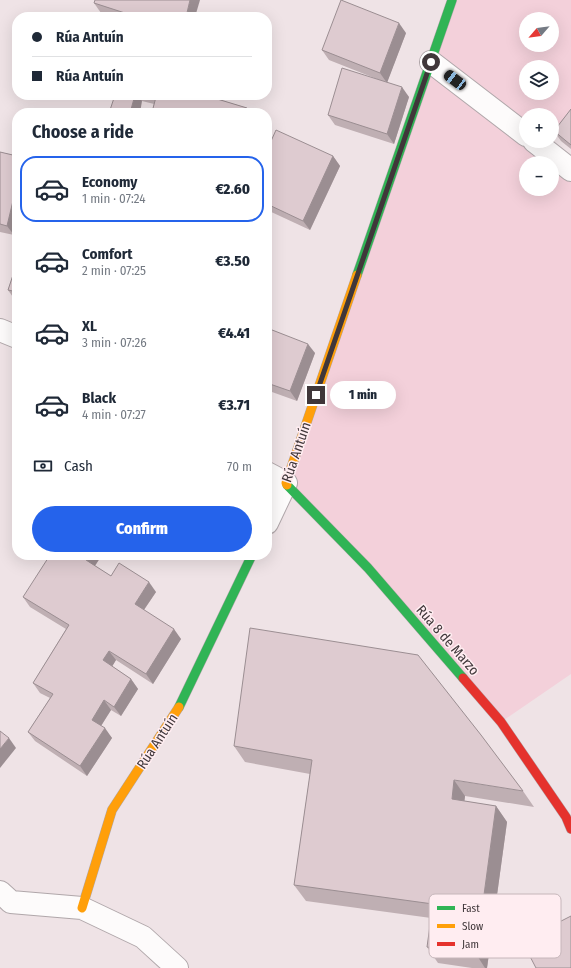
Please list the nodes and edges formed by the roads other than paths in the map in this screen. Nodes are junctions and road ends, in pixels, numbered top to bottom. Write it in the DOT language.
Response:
graph roads {
  1 [pos="452,0"];
  2 [pos="431,62"];
  3 [pos="519,130"];
  4 [pos="543,148"];
  5 [pos="571,170"];
  6 [pos="0,330"];
  7 [pos="12,335"];
  8 [pos="272,476"];
  9 [pos="286,483"];
  10 [pos="272,512"];
  11 [pos="250,560"];
  12 [pos="571,829"];
  13 [pos="4,898"];
  14 [pos="82,908"];
  15 [pos="177,968"];
  1 -- 2 [label="street, Rúa Antuín"];
  2 -- 3 [label="street"];
  2 -- 9 [label="street, Rúa Antuín"];
  4 -- 5 [label="street"];
  6 -- 7 [label="street"];
  8 -- 9 [label="street"];
  9 -- 10 [label="street, Rúa Antuín"];
  9 -- 12 [label="street, Rúa 8 de Marzo"];
  11 -- 14 [label="street, Rúa Antuín"];
  13 -- 14 [label="street"];
  14 -- 15 [label="street"];
}
